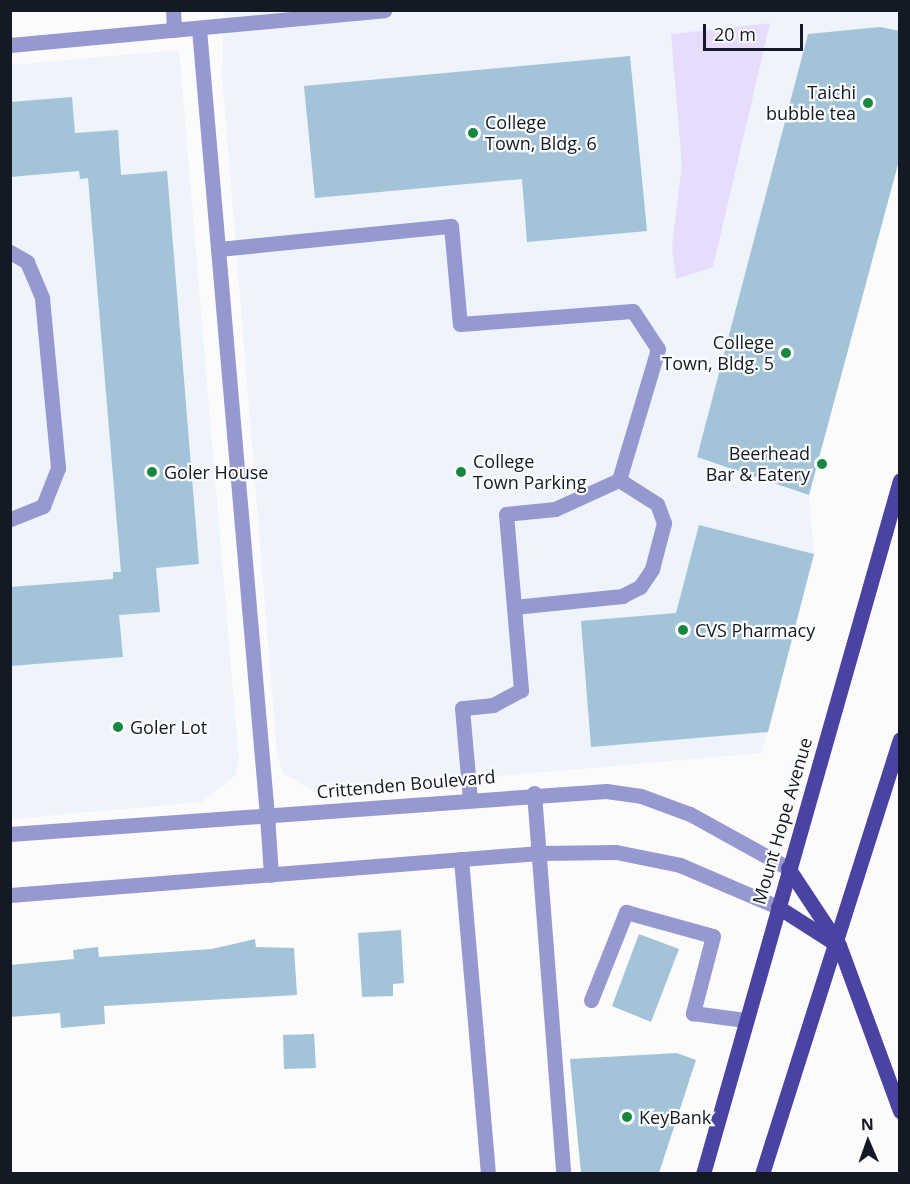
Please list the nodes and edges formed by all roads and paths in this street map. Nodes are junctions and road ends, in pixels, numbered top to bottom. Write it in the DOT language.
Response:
graph roads {
  1 [pos="173,10"];
  2 [pos="384,10"];
  3 [pos="200,29"];
  4 [pos="174,30"];
  5 [pos="10,45"];
  6 [pos="219,249"];
  7 [pos="10,252"];
  8 [pos="619,480"];
  9 [pos="900,480"];
  10 [pos="10,519"];
  11 [pos="514,607"];
  12 [pos="900,740"];
  13 [pos="534,794"];
  14 [pos="470,798"];
  15 [pos="267,814"];
  16 [pos="10,834"];
  17 [pos="539,853"];
  18 [pos="461,859"];
  19 [pos="788,868"];
  20 [pos="271,875"];
  21 [pos="10,895"];
  22 [pos="777,907"];
  23 [pos="839,945"];
  24 [pos="591,1000"];
  25 [pos="745,1020"];
  26 [pos="900,1111"];
  27 [pos="488,1173"];
  28 [pos="563,1173"];
  29 [pos="703,1173"];
  30 [pos="762,1173"];
  1 -- 4 [label="street"];
  2 -- 3 [label="street"];
  3 -- 4 [label="street"];
  3 -- 6 [label="street"];
  4 -- 5 [label="street"];
  6 -- 8 [label="street"];
  6 -- 15 [label="street"];
  7 -- 10 [label="street"];
  8 -- 11 [label="street"];
  8 -- 11 [label="street"];
  9 -- 19 [label="main road, Mount Hope Avenue"];
  11 -- 14 [label="street"];
  12 -- 23 [label="main road"];
  13 -- 14 [label="street, Crittenden Boulevard"];
  13 -- 17 [label="street"];
  13 -- 19 [label="street, Crittenden Boulevard"];
  14 -- 15 [label="street, Crittenden Boulevard"];
  15 -- 16 [label="street, Crittenden Boulevard"];
  15 -- 20 [label="street"];
  17 -- 18 [label="street"];
  17 -- 22 [label="street"];
  17 -- 28 [label="street"];
  18 -- 20 [label="street"];
  18 -- 27 [label="street"];
  19 -- 22 [label="main road, Mount Hope Avenue"];
  19 -- 23 [label="main road"];
  20 -- 21 [label="street"];
  22 -- 23 [label="main road"];
  22 -- 25 [label="main road, Mount Hope Avenue"];
  23 -- 26 [label="main road"];
  23 -- 30 [label="main road"];
  24 -- 25 [label="street"];
  25 -- 29 [label="main road, Mount Hope Avenue"];
}
